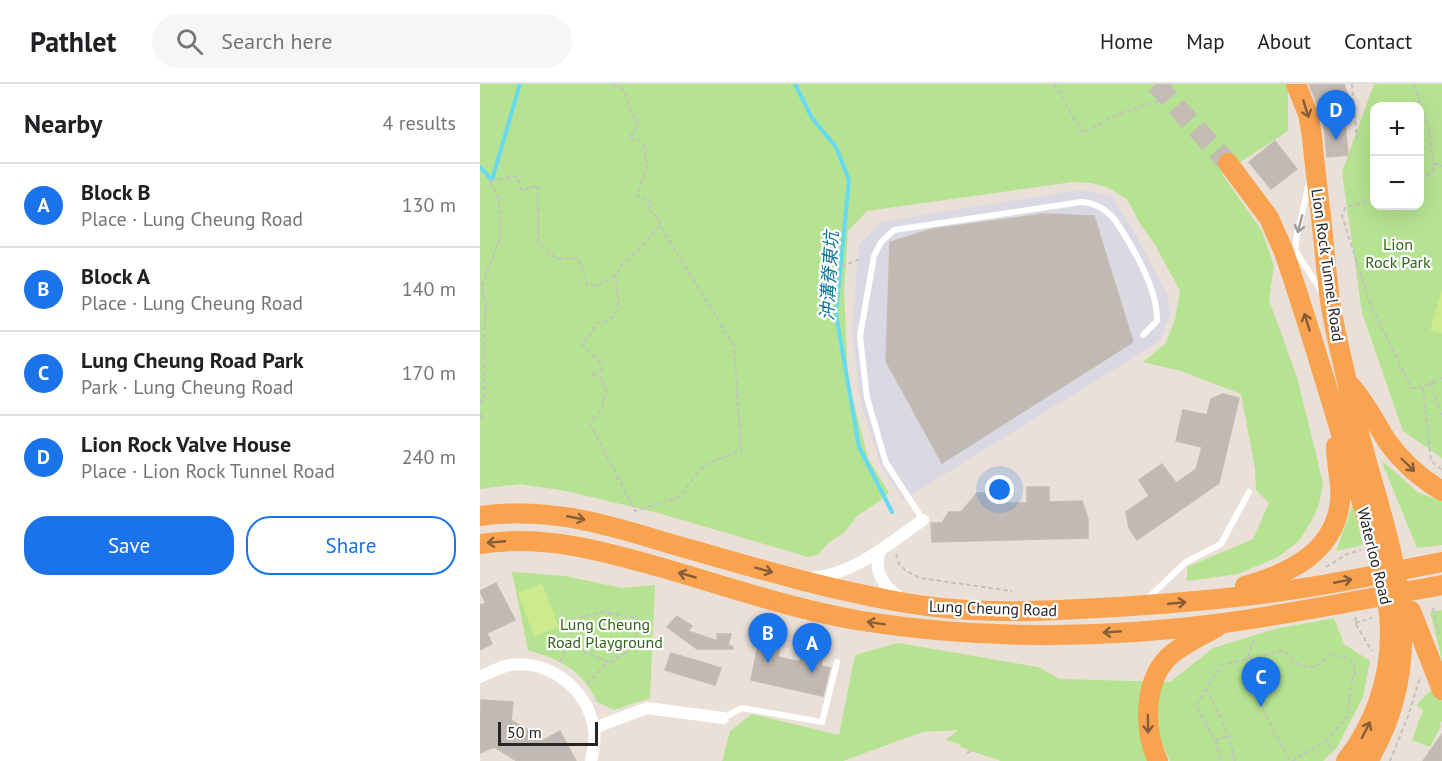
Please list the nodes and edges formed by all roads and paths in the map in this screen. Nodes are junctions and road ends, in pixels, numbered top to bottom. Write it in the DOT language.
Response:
graph roads {
  1 [pos="613,84"];
  2 [pos="1054,84"];
  3 [pos="1164,84"];
  4 [pos="1296,84"];
  5 [pos="1352,84"];
  6 [pos="1414,84"];
  7 [pos="1357,140"];
  8 [pos="1313,157"];
  9 [pos="1228,163"];
  10 [pos="1433,163"];
  11 [pos="1442,166"];
  12 [pos="1424,178"];
  13 [pos="1370,199"];
  14 [pos="660,225"];
  15 [pos="1273,225"];
  16 [pos="1295,249"];
  17 [pos="858,259"];
  18 [pos="841,267"];
  19 [pos="615,274"];
  20 [pos="1292,274"];
  21 [pos="1331,309"];
  22 [pos="1143,335"];
  23 [pos="1442,378"];
  24 [pos="1347,382"];
  25 [pos="1431,382"];
  26 [pos="1423,387"];
  27 [pos="480,404"];
  28 [pos="480,414"];
  29 [pos="1442,418"];
  30 [pos="1336,419"];
  31 [pos="480,420"];
  32 [pos="1442,470"];
  33 [pos="1365,483"];
  34 [pos="1442,491"];
  35 [pos="1249,492"];
  36 [pos="480,516"];
  37 [pos="922,520"];
  38 [pos="480,544"];
  39 [pos="881,549"];
  40 [pos="896,552"];
  41 [pos="1377,552"];
  42 [pos="1442,562"];
  43 [pos="1323,569"];
  44 [pos="794,578"];
  45 [pos="1442,585"];
  46 [pos="1012,591"];
  47 [pos="1215,599"];
  48 [pos="908,604"];
  49 [pos="1139,606"];
  50 [pos="1433,608"];
  51 [pos="1356,617"];
  52 [pos="950,619"];
  53 [pos="1370,619"];
  54 [pos="1223,623"];
  55 [pos="1354,623"];
  56 [pos="1412,631"];
  57 [pos="1254,640"];
  58 [pos="569,645"];
  59 [pos="1430,645"];
  60 [pos="1382,650"];
  61 [pos="1247,660"];
  62 [pos="608,662"];
  63 [pos="837,662"];
  64 [pos="560,664"];
  65 [pos="1422,670"];
  66 [pos="480,676"];
  67 [pos="587,684"];
  68 [pos="1206,688"];
  69 [pos="1442,690"];
  70 [pos="723,718"];
  71 [pos="594,728"];
  72 [pos="1229,736"];
  73 [pos="1215,740"];
  74 [pos="1327,740"];
  75 [pos="971,751"];
  76 [pos="967,753"];
  77 [pos="1339,758"];
  78 [pos="591,761"];
  79 [pos="1158,761"];
  80 [pos="1221,761"];
  81 [pos="1235,761"];
  82 [pos="1291,761"];
  83 [pos="1368,761"];
  84 [pos="1390,761"];
  1 -- 14 [label="path"];
  2 -- 3 [label="path"];
  4 -- 8 [label="highway, Lion Rock Tunnel Road, one-way"];
  5 -- 7 [label="path"];
  6 -- 10 [label="path"];
  8 -- 16 [label="lane, one-way"];
  8 -- 21 [label="highway, Lion Rock Tunnel Road"];
  9 -- 15 [label="highway, Lion Rock Tunnel Road"];
  10 -- 11 [label="path"];
  10 -- 12 [label="path"];
  13 -- 26 [label="path"];
  14 -- 19 [label="path"];
  14 -- 19 [label="path"];
  15 -- 16 [label="lane"];
  15 -- 20 [label="highway, Lion Rock Tunnel Road"];
  16 -- 20 [label="lane"];
  16 -- 21 [label="lane"];
  17 -- 18 [label="path"];
  19 -- 27 [label="path"];
  30 -- 20 [label="highway, Lion Rock Tunnel Road, one-way"];
  21 -- 24 [label="highway, Lion Rock Tunnel Road"];
  22 -- 37 [label="lane"];
  23 -- 25 [label="path"];
  24 -- 33 [label="highway, Lion Rock Tunnel Road"];
  24 -- 34 [label="highway, one-way"];
  25 -- 26 [label="path"];
  25 -- 29 [label="path"];
  26 -- 32 [label="path"];
  28 -- 31 [label="path"];
  30 -- 33 [label="highway, Lion Rock Tunnel Road"];
  30 -- 47 [label="highway"];
  33 -- 41 [label="highway, Waterloo Road"];
  35 -- 49 [label="lane"];
  36 -- 44 [label="highway, Lung Cheung Road, one-way"];
  37 -- 39 [label="street"];
  52 -- 38 [label="highway, Lung Cheung Road, one-way"];
  39 -- 44 [label="street"];
  39 -- 48 [label="street"];
  40 -- 46 [label="path"];
  41 -- 43 [label="path"];
  41 -- 56 [label="highway, Waterloo Road"];
  41 -- 60 [label="highway, Waterloo Road"];
  47 -- 42 [label="highway, Lung Cheung Road, one-way"];
  44 -- 48 [label="highway, Lung Cheung Road"];
  45 -- 54 [label="highway, Lung Cheung Road"];
  49 -- 47 [label="highway, Lung Cheung Road, one-way"];
  48 -- 52 [label="highway, Lung Cheung Road"];
  49 -- 52 [label="highway, Lung Cheung Road"];
  50 -- 59 [label="path"];
  51 -- 55 [label="path"];
  54 -- 52 [label="highway, Lung Cheung Road, one-way"];
  53 -- 55 [label="path"];
  54 -- 79 [label="highway, one-way"];
  55 -- 60 [label="path"];
  56 -- 59 [label="highway, Waterloo Road"];
  56 -- 83 [label="highway"];
  57 -- 61 [label="path"];
  58 -- 62 [label="path"];
  58 -- 62 [label="path"];
  58 -- 64 [label="path"];
  59 -- 69 [label="highway, Waterloo Road"];
  77 -- 60 [label="highway, Waterloo Road, one-way"];
  61 -- 68 [label="path"];
  61 -- 74 [label="path"];
  61 -- 82 [label="path"];
  62 -- 67 [label="path"];
  63 -- 70 [label="lane"];
  65 -- 84 [label="path"];
  66 -- 71 [label="street"];
  68 -- 72 [label="path"];
  68 -- 73 [label="path"];
  70 -- 71 [label="street"];
  71 -- 78 [label="street"];
  72 -- 73 [label="path"];
  72 -- 81 [label="path"];
  73 -- 80 [label="path"];
  74 -- 77 [label="path"];
  74 -- 82 [label="path"];
  75 -- 76 [label="path"];
}
